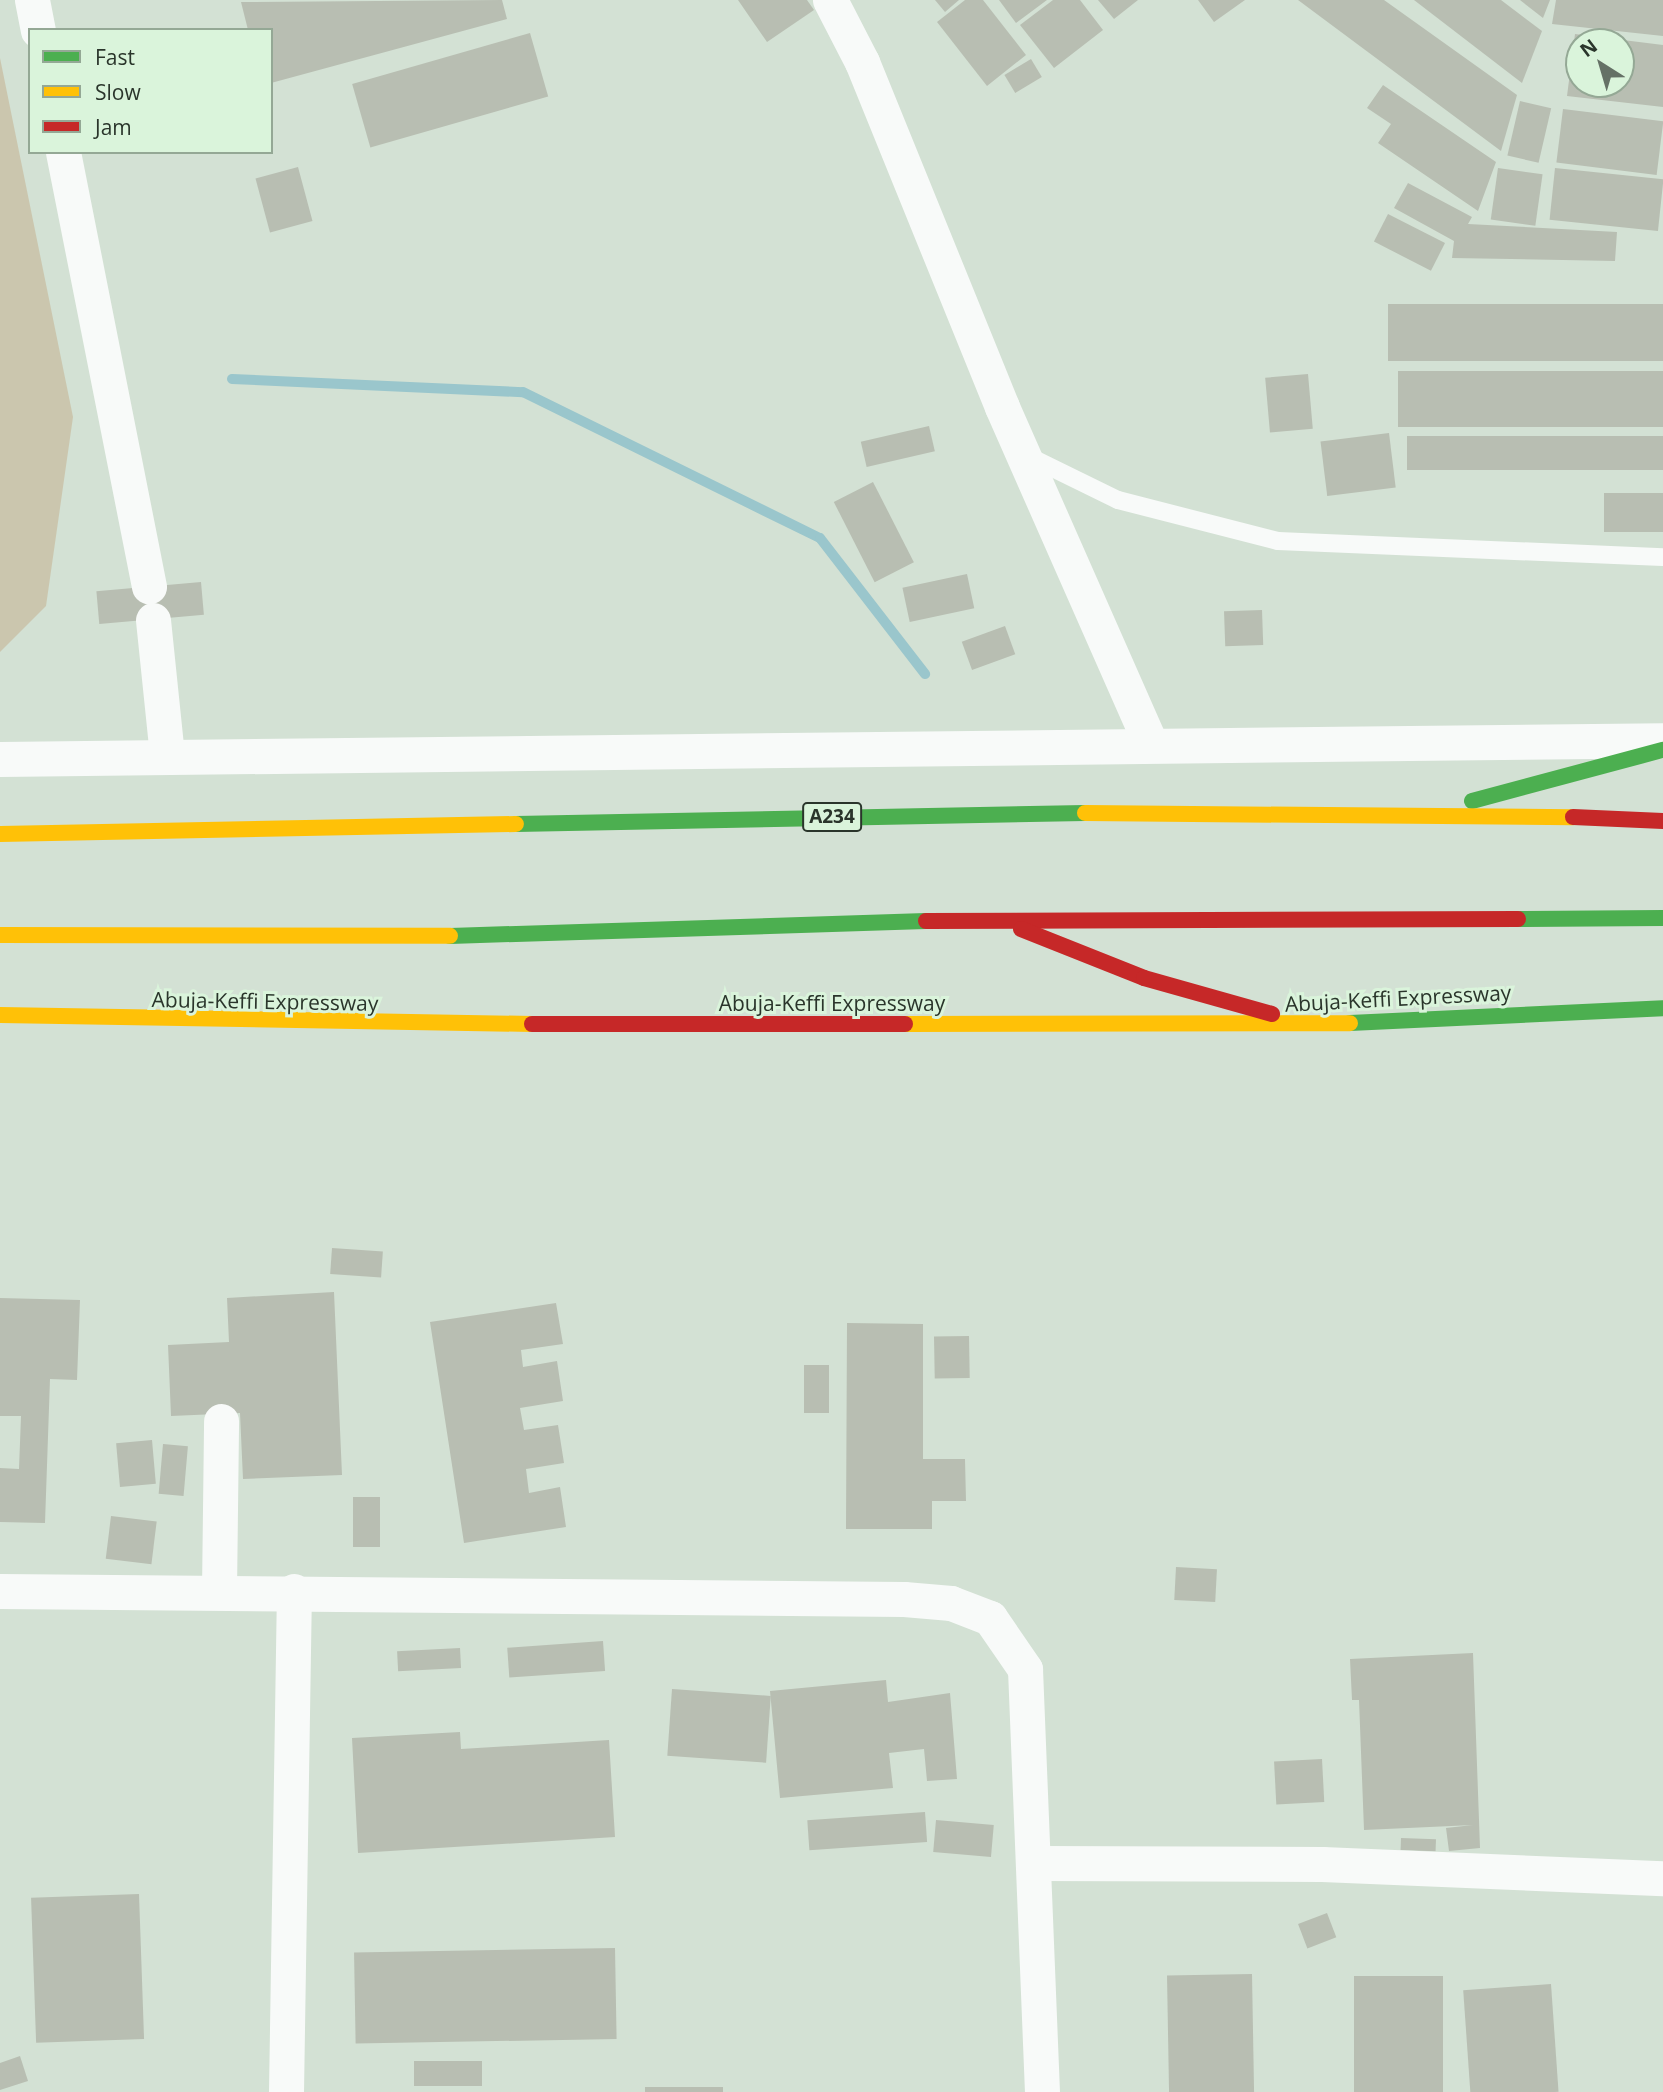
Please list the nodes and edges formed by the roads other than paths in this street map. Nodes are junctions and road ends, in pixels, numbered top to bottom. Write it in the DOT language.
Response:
graph roads {
  1 [pos="32,0"];
  2 [pos="830,0"];
  3 [pos="38,28"];
  4 [pos="64,154"];
  5 [pos="1022,453"];
  6 [pos="1663,557"];
  7 [pos="1663,740"];
  8 [pos="1151,745"];
  9 [pos="1663,750"];
  10 [pos="167,756"];
  11 [pos="0,758"];
  12 [pos="1435,811"];
  13 [pos="1663,821"];
  14 [pos="0,835"];
  15 [pos="1663,918"];
  16 [pos="1003,922"];
  17 [pos="0,935"];
  18 [pos="1663,1008"];
  19 [pos="0,1015"];
  20 [pos="1303,1025"];
  21 [pos="221,1421"];
  22 [pos="0,1591"];
  23 [pos="219,1591"];
  24 [pos="294,1591"];
  25 [pos="1036,1863"];
  26 [pos="1663,1878"];
  27 [pos="286,2092"];
  28 [pos="1042,2092"];
  1 -- 3 [label="street"];
  2 -- 5 [label="street"];
  4 -- 10 [label="street"];
  5 -- 6 [label="lane"];
  5 -- 8 [label="street"];
  7 -- 8 [label="street"];
  8 -- 10 [label="street"];
  9 -- 12 [label="highway"];
  10 -- 11 [label="street"];
  12 -- 13 [label="highway, A234"];
  12 -- 14 [label="highway, A234"];
  15 -- 16 [label="highway"];
  16 -- 17 [label="highway"];
  16 -- 20 [label="highway"];
  18 -- 20 [label="highway, Abuja-Keffi Expressway"];
  19 -- 20 [label="highway, Abuja-Keffi Expressway"];
  21 -- 23 [label="street"];
  22 -- 23 [label="street"];
  23 -- 24 [label="street"];
  24 -- 25 [label="street"];
  24 -- 27 [label="street"];
  25 -- 26 [label="street"];
  25 -- 28 [label="street"];
}
